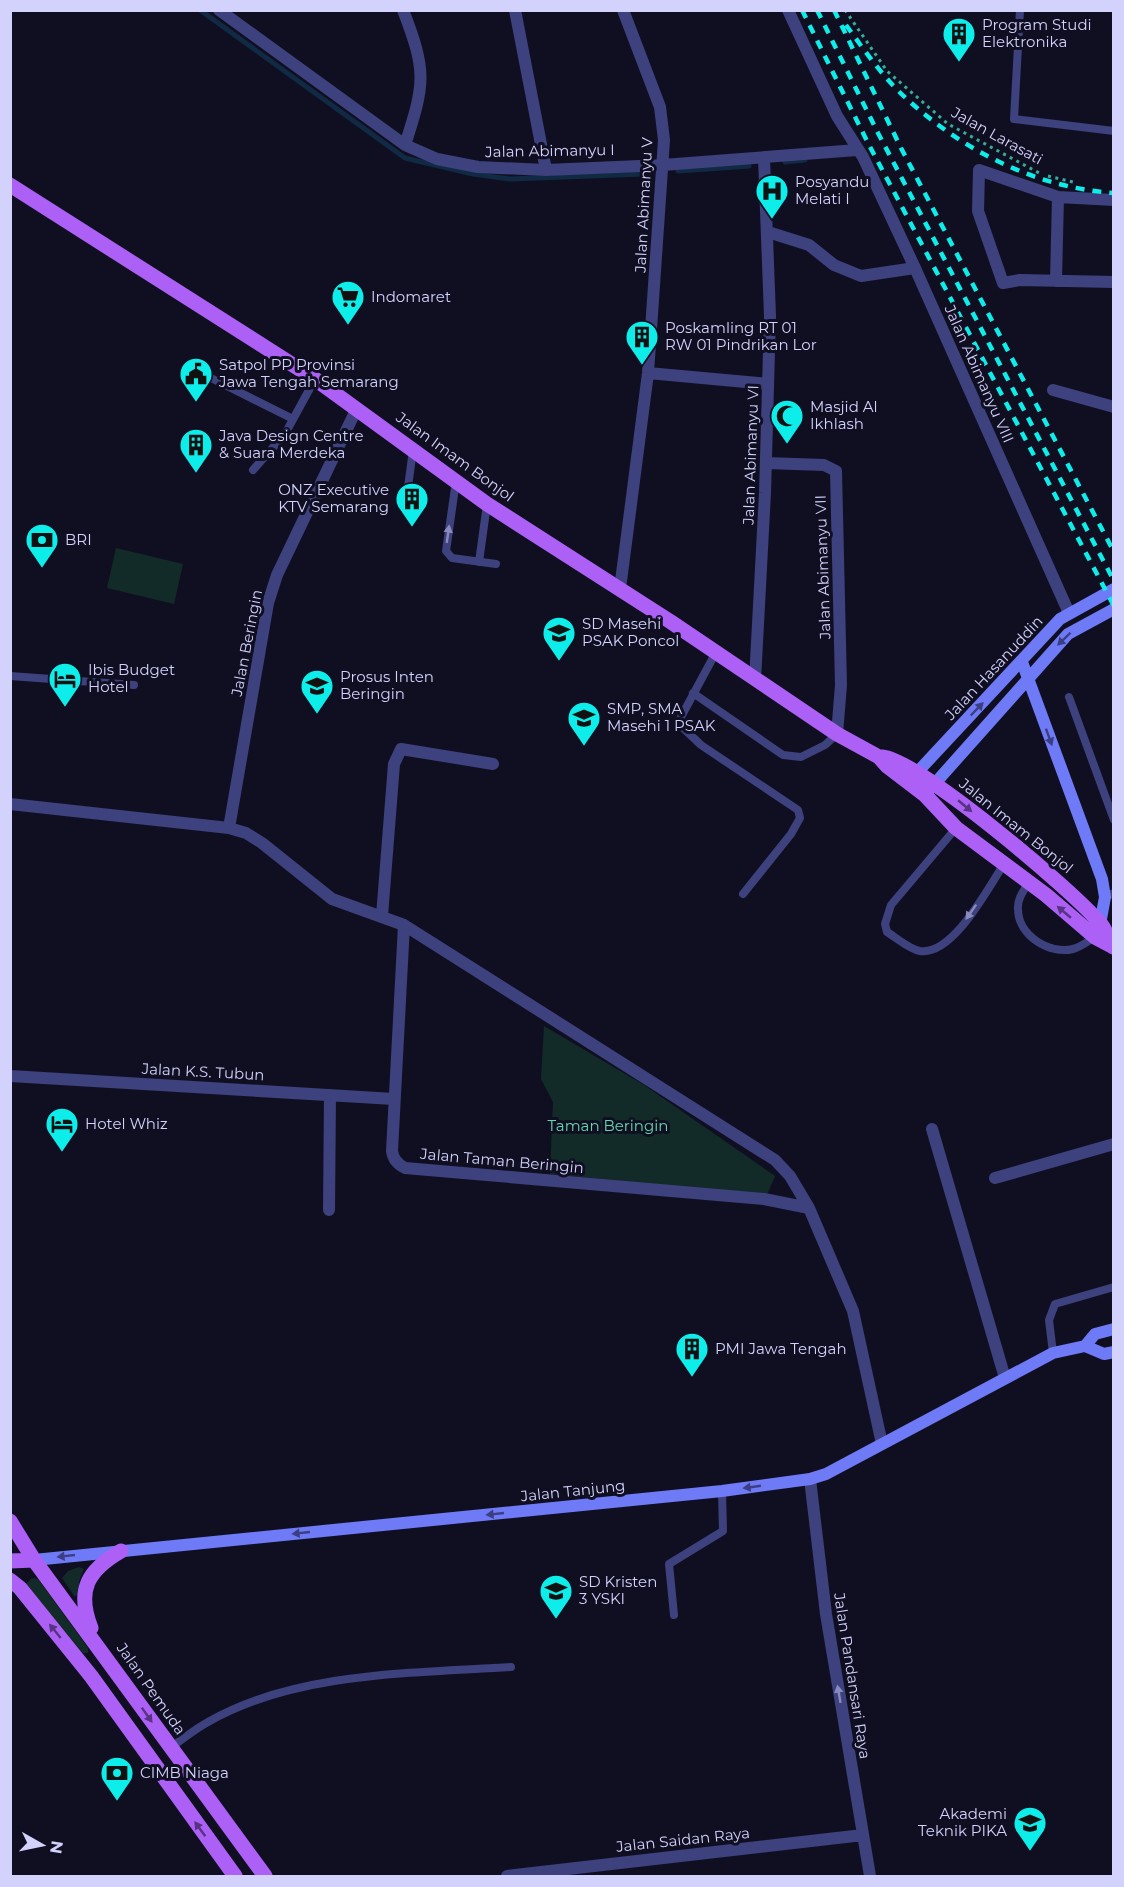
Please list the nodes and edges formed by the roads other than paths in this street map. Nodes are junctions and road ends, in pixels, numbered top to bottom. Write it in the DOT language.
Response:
graph roads {
  1 [pos="219,10"];
  2 [pos="403,10"];
  3 [pos="515,10"];
  4 [pos="624,10"];
  5 [pos="788,10"];
  6 [pos="1020,10"];
  7 [pos="1113,131"];
  8 [pos="405,145"];
  9 [pos="857,150"];
  10 [pos="764,158"];
  11 [pos="663,165"];
  12 [pos="546,170"];
  13 [pos="10,185"];
  14 [pos="1058,197"];
  15 [pos="1113,200"];
  16 [pos="768,232"];
  17 [pos="915,268"];
  18 [pos="1056,281"];
  19 [pos="1113,282"];
  20 [pos="648,373"];
  21 [pos="203,374"];
  22 [pos="315,379"];
  23 [pos="768,384"];
  24 [pos="1053,390"];
  25 [pos="1113,407"];
  26 [pos="357,408"];
  27 [pos="294,419"];
  28 [pos="414,450"];
  29 [pos="766,463"];
  30 [pos="253,470"];
  31 [pos="456,481"];
  32 [pos="487,504"];
  33 [pos="405,508"];
  34 [pos="479,562"];
  35 [pos="496,564"];
  36 [pos="620,589"];
  37 [pos="1113,589"];
  38 [pos="1113,609"];
  39 [pos="1069,613"];
  40 [pos="715,654"];
  41 [pos="1022,662"];
  42 [pos="10,676"];
  43 [pos="1027,679"];
  44 [pos="754,680"];
  45 [pos="134,685"];
  46 [pos="693,693"];
  47 [pos="1069,697"];
  48 [pos="837,734"];
  49 [pos="493,764"];
  50 [pos="912,777"];
  51 [pos="929,790"];
  52 [pos="10,804"];
  53 [pos="1113,820"];
  54 [pos="229,828"];
  55 [pos="956,828"];
  56 [pos="1004,864"];
  57 [pos="1029,882"];
  58 [pos="743,894"];
  59 [pos="1109,895"];
  60 [pos="382,916"];
  61 [pos="404,925"];
  62 [pos="1098,931"];
  63 [pos="1113,946"];
  64 [pos="10,1076"];
  65 [pos="330,1095"];
  66 [pos="394,1098"];
  67 [pos="932,1129"];
  68 [pos="1113,1144"];
  69 [pos="995,1178"];
  70 [pos="809,1208"];
  71 [pos="329,1209"];
  72 [pos="1113,1287"];
  73 [pos="1113,1329"];
  74 [pos="1085,1346"];
  75 [pos="1113,1352"];
  76 [pos="1053,1353"];
  77 [pos="1005,1377"];
  78 [pos="882,1444"];
  79 [pos="810,1479"];
  80 [pos="722,1491"];
  81 [pos="10,1521"];
  82 [pos="121,1551"];
  83 [pos="34,1560"];
  84 [pos="10,1562"];
  85 [pos="10,1580"];
  86 [pos="674,1616"];
  87 [pos="95,1640"];
  88 [pos="511,1667"];
  89 [pos="170,1748"];
  90 [pos="863,1835"];
  91 [pos="235,1876"];
  92 [pos="265,1876"];
  93 [pos="507,1876"];
  94 [pos="870,1876"];
  1 -- 8 [label="street, Jalan Abimanyu I"];
  2 -- 8 [label="street"];
  3 -- 12 [label="street"];
  4 -- 11 [label="street, Jalan Abimanyu V"];
  5 -- 9 [label="street, Jalan Abimanyu VIII"];
  6 -- 7 [label="lane"];
  8 -- 12 [label="street, Jalan Abimanyu I"];
  9 -- 10 [label="street, Jalan Abimanyu I"];
  9 -- 17 [label="street, Jalan Abimanyu VIII"];
  10 -- 11 [label="street, Jalan Abimanyu I"];
  10 -- 16 [label="street, Jalan Abimanyu VI"];
  11 -- 12 [label="street, Jalan Abimanyu I"];
  11 -- 20 [label="street, Jalan Abimanyu V"];
  13 -- 22 [label="main road, Jalan Imam Bonjol"];
  14 -- 15 [label="street"];
  14 -- 18 [label="street"];
  14 -- 18 [label="street"];
  16 -- 17 [label="street"];
  16 -- 23 [label="street, Jalan Abimanyu VI"];
  17 -- 39 [label="street, Jalan Abimanyu VIII"];
  18 -- 19 [label="street"];
  20 -- 23 [label="street"];
  20 -- 36 [label="street, Jalan Abimanyu V"];
  21 -- 27 [label="lane"];
  22 -- 26 [label="main road, Jalan Imam Bonjol"];
  22 -- 27 [label="lane"];
  23 -- 29 [label="street, Jalan Abimanyu VI"];
  24 -- 25 [label="street"];
  26 -- 28 [label="main road, Jalan Imam Bonjol"];
  26 -- 54 [label="street, Jalan Beringin"];
  27 -- 30 [label="lane"];
  28 -- 31 [label="main road, Jalan Imam Bonjol"];
  28 -- 33 [label="lane"];
  29 -- 44 [label="street, Jalan Abimanyu VI"];
  29 -- 48 [label="street, Jalan Abimanyu VII"];
  31 -- 32 [label="main road, Jalan Imam Bonjol"];
  34 -- 31 [label="lane, one-way"];
  32 -- 34 [label="lane"];
  32 -- 36 [label="main road, Jalan Imam Bonjol"];
  34 -- 35 [label="lane"];
  36 -- 40 [label="main road, Jalan Imam Bonjol"];
  37 -- 39 [label="main road, Jalan Hasanuddin"];
  38 -- 43 [label="main road, Jalan Hasanuddin, one-way"];
  39 -- 41 [label="main road, Jalan Hasanuddin"];
  40 -- 44 [label="main road, Jalan Imam Bonjol"];
  40 -- 46 [label="lane"];
  41 -- 43 [label="main road"];
  50 -- 41 [label="main road, Jalan Hasanuddin, one-way"];
  42 -- 45 [label="lane"];
  43 -- 51 [label="main road, Jalan Hasanuddin"];
  43 -- 59 [label="main road, one-way"];
  44 -- 48 [label="main road, Jalan Imam Bonjol"];
  46 -- 48 [label="lane"];
  46 -- 58 [label="lane"];
  47 -- 53 [label="lane"];
  48 -- 50 [label="main road, Jalan Imam Bonjol"];
  49 -- 60 [label="street"];
  50 -- 51 [label="main road, Jalan Imam Bonjol"];
  51 -- 55 [label="main road, Jalan Imam Bonjol"];
  51 -- 62 [label="main road, Jalan Imam Bonjol, one-way"];
  52 -- 54 [label="street"];
  54 -- 60 [label="street"];
  55 -- 56 [label="main road, Jalan Imam Bonjol"];
  56 -- 55 [label="lane, one-way"];
  56 -- 57 [label="main road, Jalan Imam Bonjol"];
  62 -- 57 [label="main road, Jalan Imam Bonjol, one-way"];
  57 -- 62 [label="lane"];
  59 -- 62 [label="main road"];
  60 -- 61 [label="street"];
  61 -- 66 [label="street, Jalan Taman Beringin"];
  61 -- 70 [label="street"];
  62 -- 63 [label="main road, Jalan Imam Bonjol"];
  64 -- 65 [label="street, Jalan K.S. Tubun"];
  65 -- 66 [label="street, Jalan K.S. Tubun"];
  65 -- 71 [label="street"];
  66 -- 70 [label="street, Jalan Taman Beringin"];
  67 -- 77 [label="street"];
  68 -- 69 [label="street"];
  70 -- 78 [label="street"];
  72 -- 76 [label="lane"];
  73 -- 74 [label="main road, Jalan Tanjung"];
  74 -- 75 [label="main road, Jalan Tanjung"];
  74 -- 76 [label="main road, Jalan Tanjung"];
  76 -- 77 [label="main road, Jalan Tanjung"];
  77 -- 78 [label="main road, Jalan Tanjung"];
  78 -- 79 [label="main road, Jalan Tanjung"];
  79 -- 80 [label="main road, Jalan Tanjung, one-way"];
  90 -- 79 [label="street, Jalan Pandansari Raya, one-way"];
  80 -- 82 [label="main road, Jalan Tanjung, one-way"];
  80 -- 86 [label="lane"];
  81 -- 83 [label="main road, Jalan Pemuda"];
  82 -- 83 [label="main road, Jalan Tanjung, one-way"];
  82 -- 87 [label="main road"];
  83 -- 84 [label="main road"];
  83 -- 87 [label="main road, Jalan Pemuda"];
  91 -- 85 [label="main road, one-way"];
  87 -- 89 [label="main road, Jalan Pemuda, one-way"];
  88 -- 89 [label="lane"];
  89 -- 92 [label="main road, Jalan Pemuda"];
  90 -- 93 [label="street, Jalan Saidan Raya"];
  90 -- 94 [label="street, Jalan Pandansari Raya"];
}
